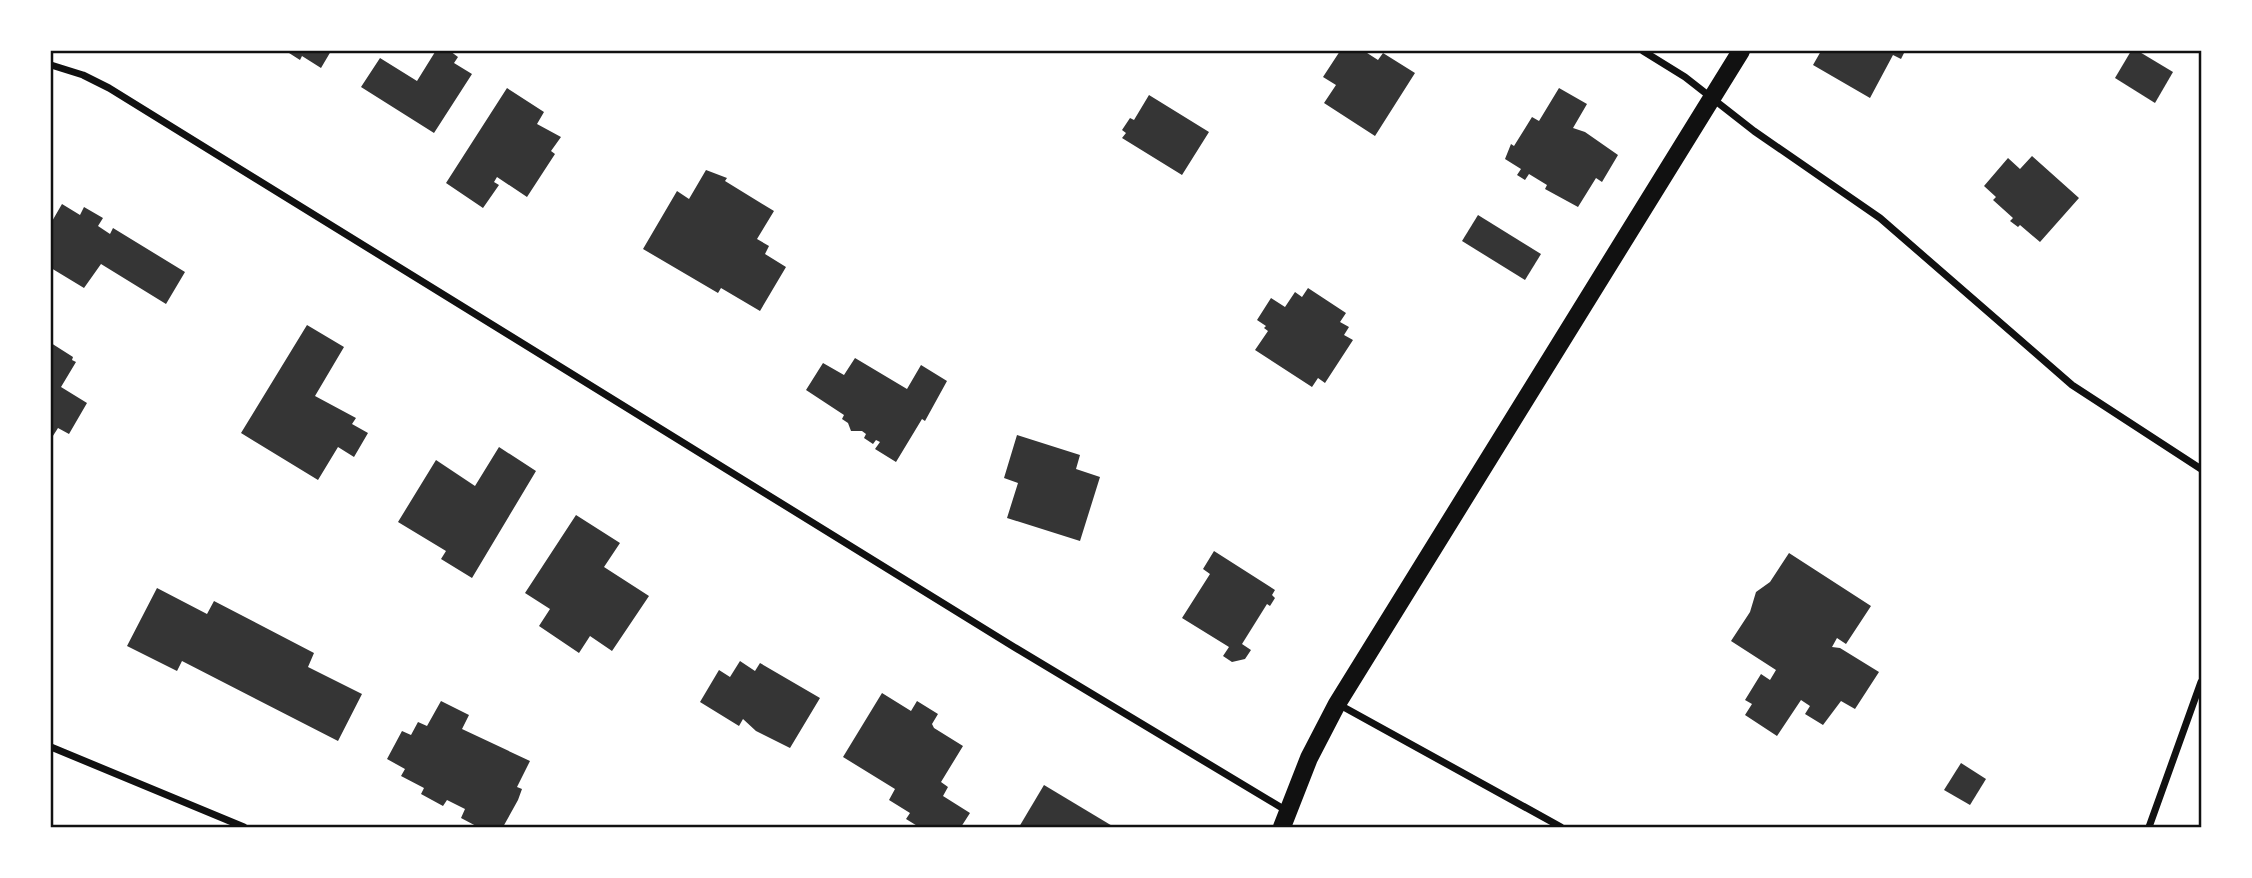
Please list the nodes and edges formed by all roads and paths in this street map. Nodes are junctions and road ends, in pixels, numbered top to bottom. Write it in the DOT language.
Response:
graph roads {
  1 [pos="1643,51"];
  2 [pos="1741,51"];
  3 [pos="51,65"];
  4 [pos="1713,97"];
  5 [pos="2201,469"];
  6 [pos="2201,682"];
  7 [pos="1337,704"];
  8 [pos="51,747"];
  9 [pos="1285,819"];
  10 [pos="244,827"];
  11 [pos="1561,827"];
  12 [pos="2149,827"];
  1 -- 4 [label="street"];
  2 -- 4 [label="main road"];
  3 -- 9 [label="street"];
  4 -- 5 [label="street"];
  4 -- 7 [label="main road"];
  6 -- 12 [label="street"];
  7 -- 9 [label="main road"];
  7 -- 11 [label="street"];
  8 -- 10 [label="street"];
}
